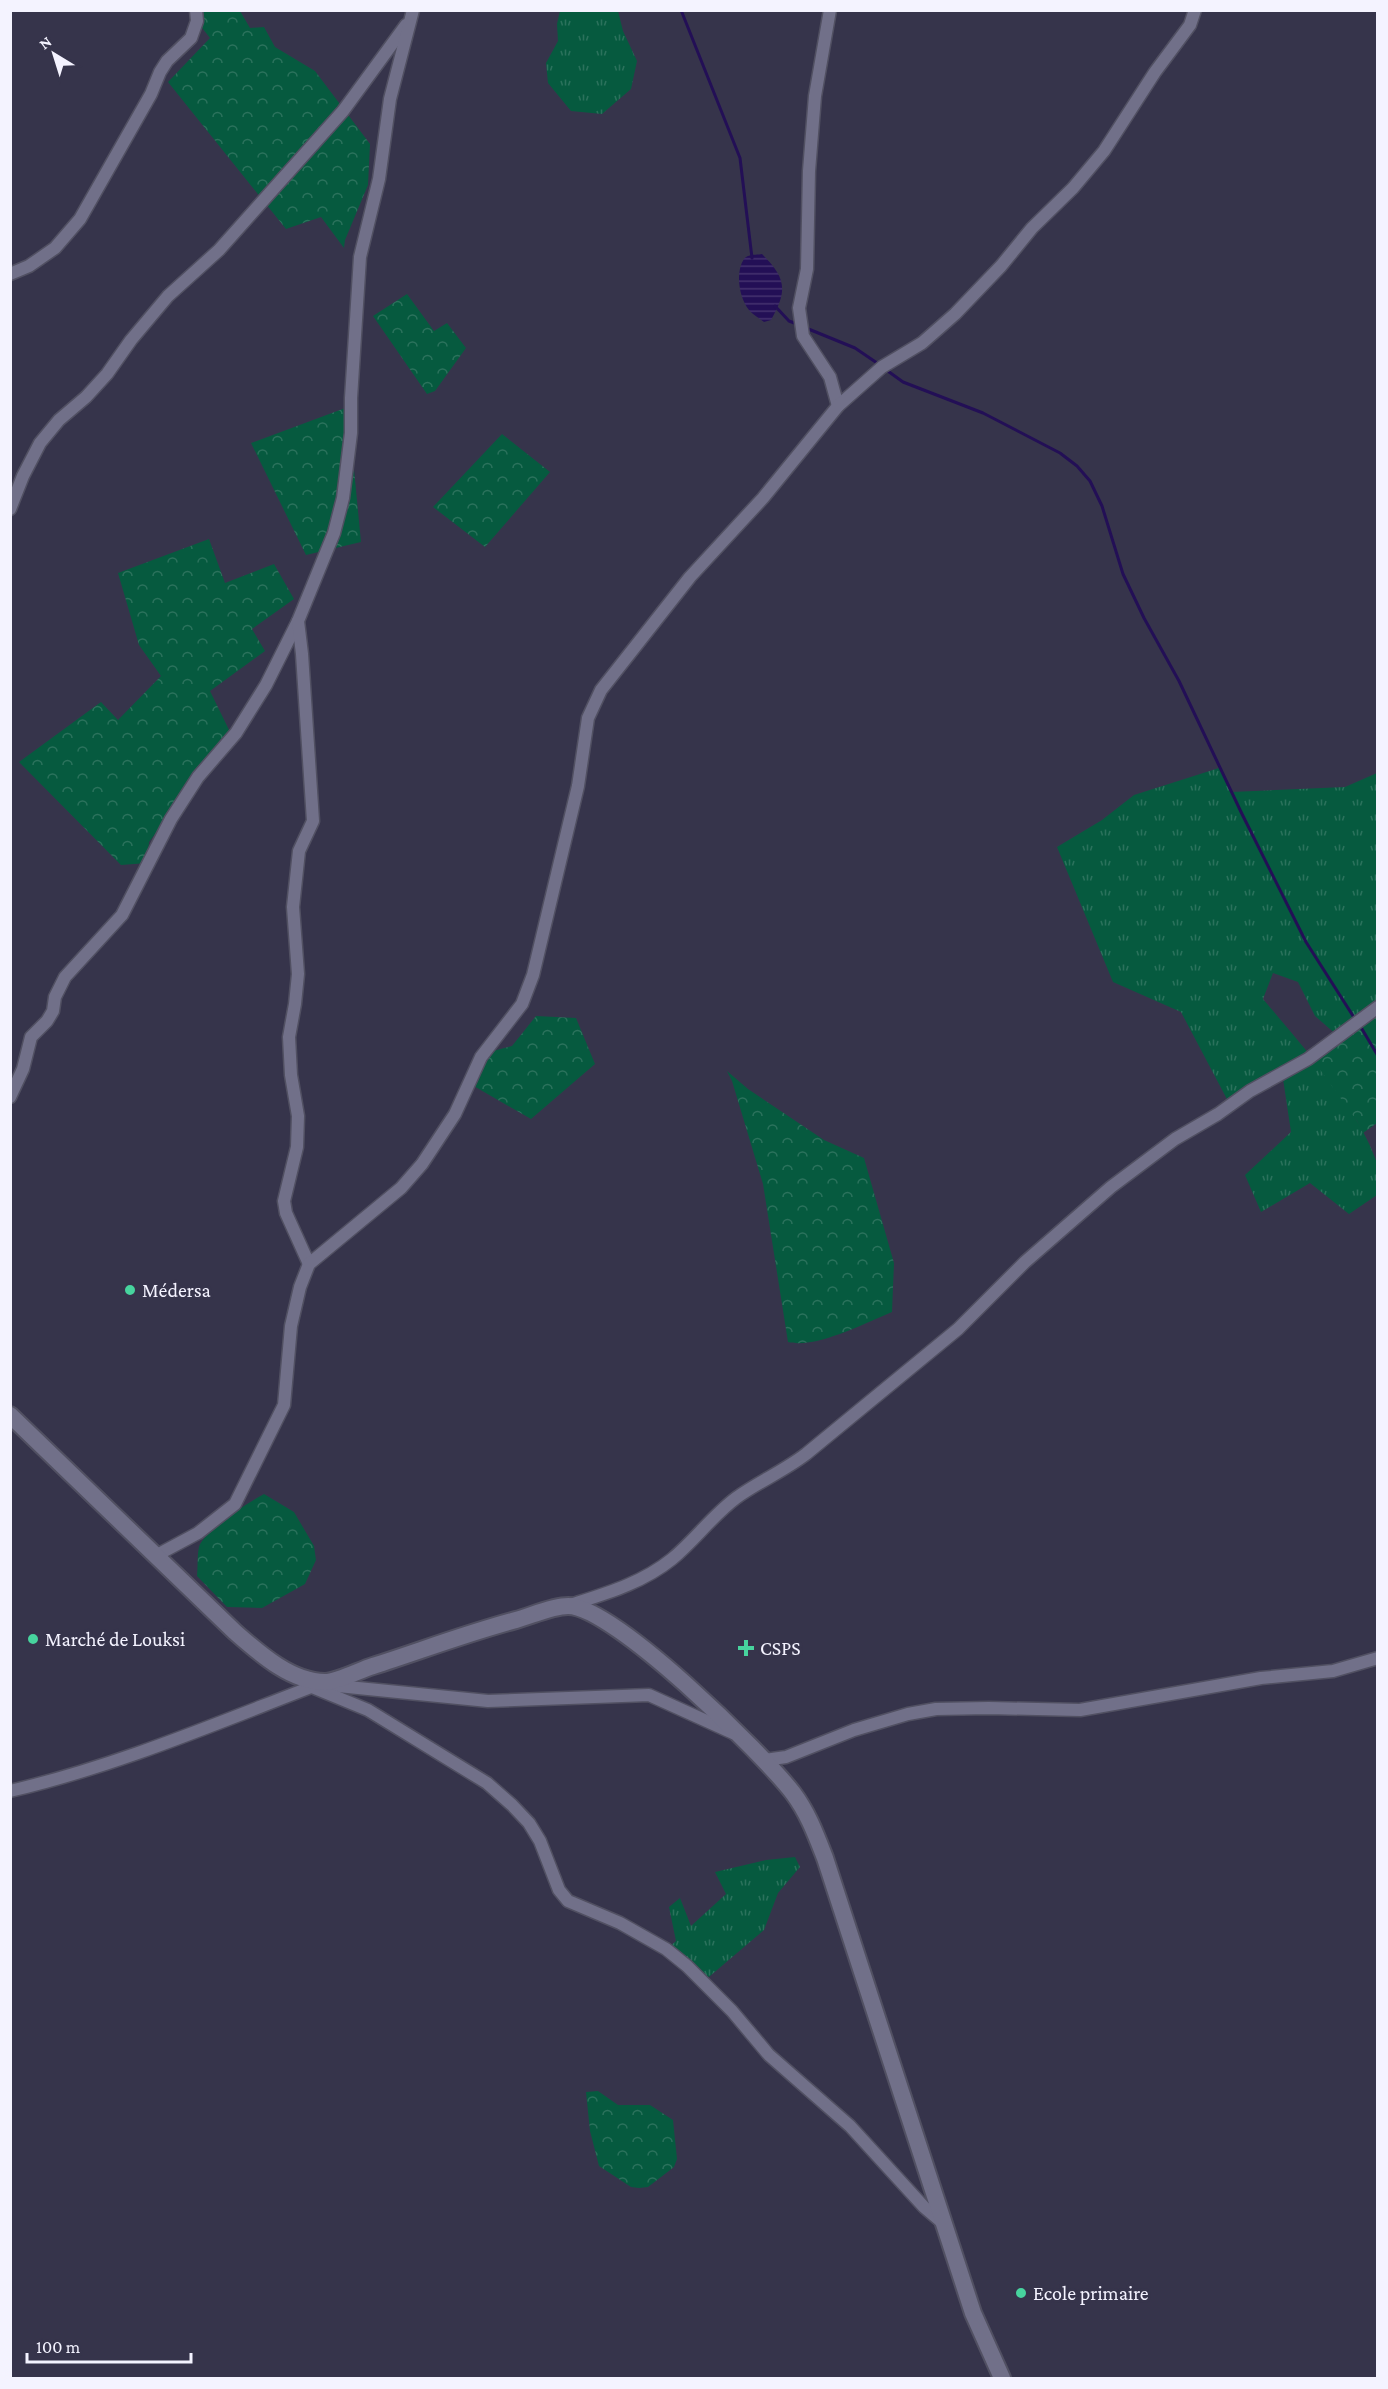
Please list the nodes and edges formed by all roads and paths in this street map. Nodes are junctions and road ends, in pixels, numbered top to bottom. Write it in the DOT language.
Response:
graph roads {
  1 [pos="196,10"];
  2 [pos="830,10"];
  3 [pos="1195,10"];
  4 [pos="411,15"];
  5 [pos="10,274"];
  6 [pos="838,406"];
  7 [pos="10,509"];
  8 [pos="298,621"];
  9 [pos="1377,1007"];
  10 [pos="10,1097"];
  11 [pos="309,1264"];
  12 [pos="10,1415"];
  13 [pos="157,1555"];
  14 [pos="567,1606"];
  15 [pos="1377,1658"];
  16 [pos="320,1684"];
  17 [pos="743,1737"];
  18 [pos="765,1760"];
  19 [pos="10,1791"];
  20 [pos="944,2224"];
  21 [pos="1002,2379"];
  1 -- 5 [label="street"];
  2 -- 6 [label="street"];
  3 -- 6 [label="street"];
  4 -- 7 [label="street"];
  4 -- 8 [label="street"];
  6 -- 11 [label="street"];
  8 -- 10 [label="street"];
  8 -- 11 [label="street"];
  9 -- 14 [label="street"];
  11 -- 13 [label="street"];
  12 -- 13 [label="street"];
  13 -- 16 [label="street"];
  14 -- 16 [label="street"];
  14 -- 17 [label="street"];
  15 -- 18 [label="street"];
  16 -- 17 [label="street"];
  16 -- 19 [label="street"];
  16 -- 20 [label="street"];
  17 -- 18 [label="street"];
  18 -- 20 [label="street"];
  20 -- 21 [label="street"];
}
